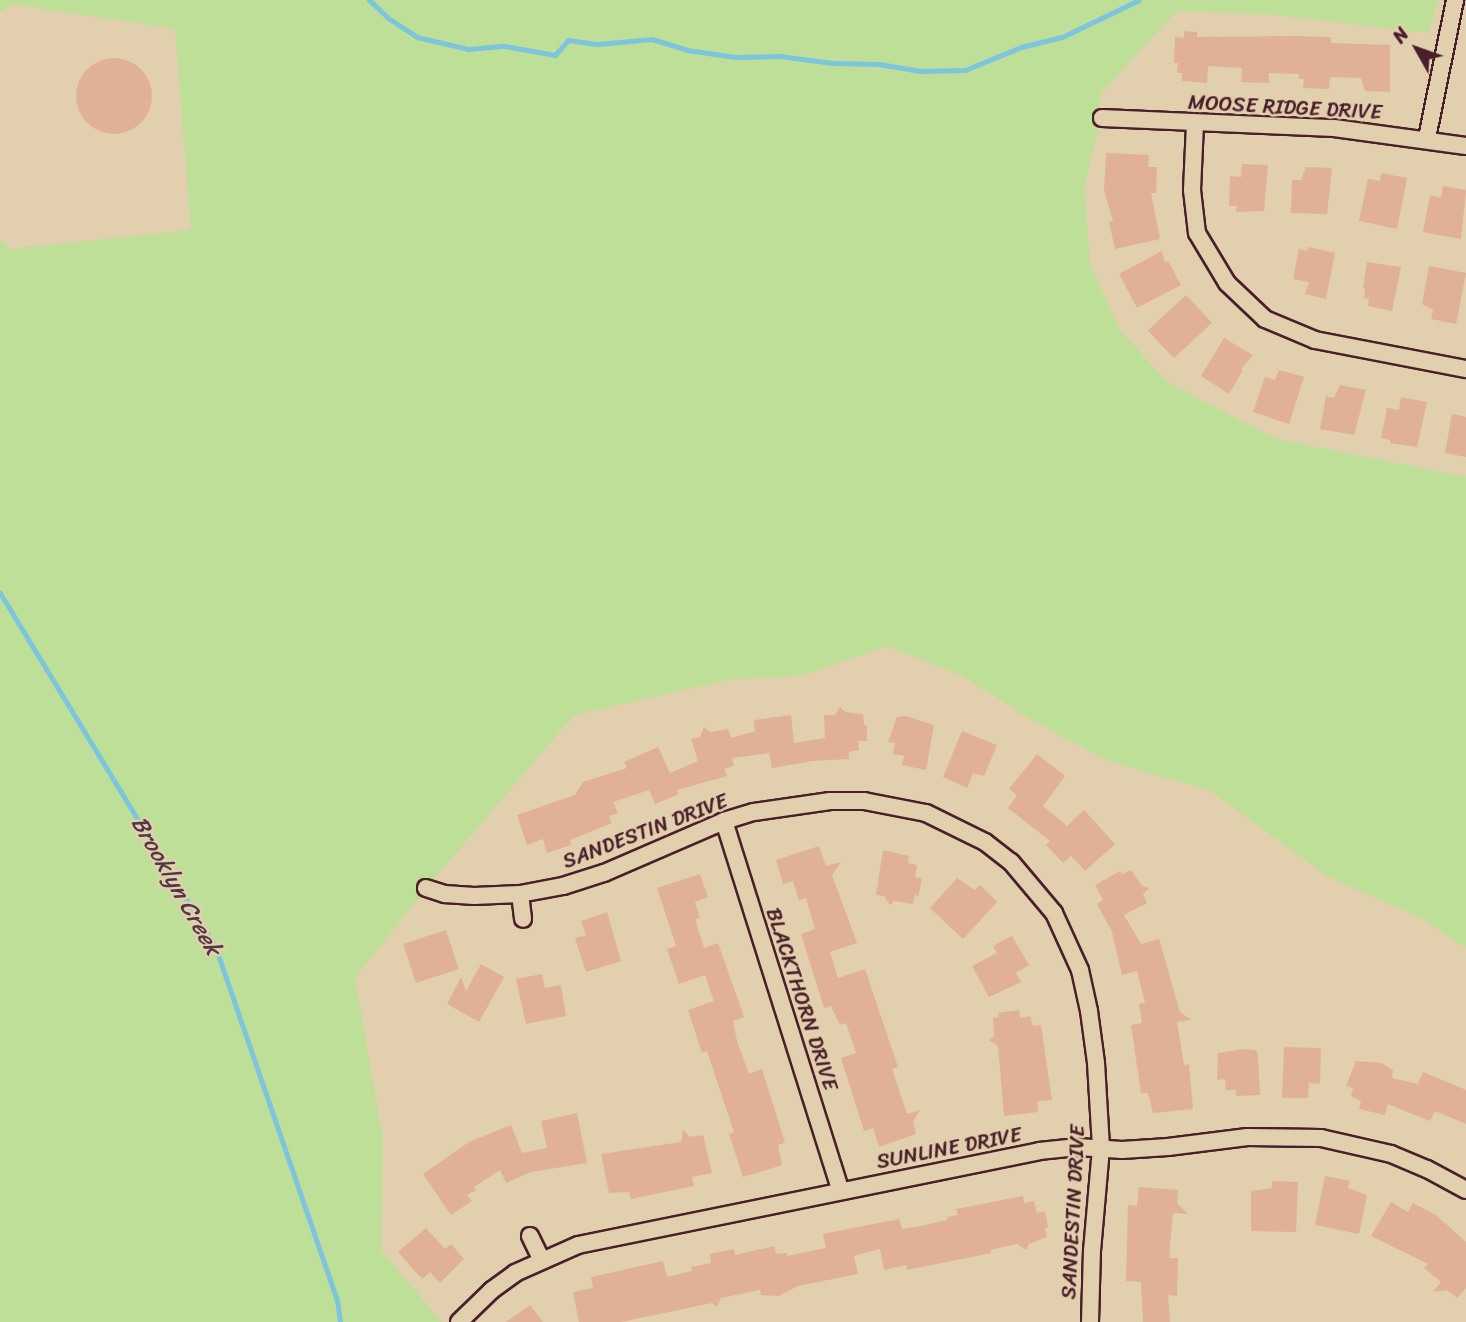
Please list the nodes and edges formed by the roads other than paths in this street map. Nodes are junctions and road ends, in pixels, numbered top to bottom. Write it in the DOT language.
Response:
graph roads {
  1 [pos="1455,0"];
  2 [pos="1102,118"];
  3 [pos="1195,124"];
  4 [pos="1427,138"];
  5 [pos="1466,146"];
  6 [pos="1466,369"];
  7 [pos="724,821"];
  8 [pos="426,888"];
  9 [pos="520,894"];
  10 [pos="523,919"];
  11 [pos="1101,1148"];
  12 [pos="1466,1190"];
  13 [pos="841,1191"];
  14 [pos="530,1236"];
  15 [pos="541,1259"];
  16 [pos="459,1322"];
  17 [pos="1090,1322"];
  1 -- 4 [label="street"];
  2 -- 3 [label="street, MOOSE RIDGE DRIVE"];
  3 -- 4 [label="street, MOOSE RIDGE DRIVE"];
  3 -- 6 [label="street"];
  4 -- 5 [label="street, MOOSE RIDGE DRIVE"];
  7 -- 9 [label="street, SANDESTIN DRIVE"];
  7 -- 11 [label="street, SANDESTIN DRIVE"];
  7 -- 13 [label="street, BLACKTHORN DRIVE"];
  8 -- 9 [label="street, SANDESTIN DRIVE"];
  9 -- 10 [label="street"];
  11 -- 12 [label="street, SUNLINE DRIVE"];
  11 -- 13 [label="street, SUNLINE DRIVE"];
  11 -- 17 [label="street, SANDESTIN DRIVE"];
  13 -- 15 [label="street, SUNLINE DRIVE"];
  14 -- 15 [label="street"];
  15 -- 16 [label="street, SUNLINE DRIVE"];
}
